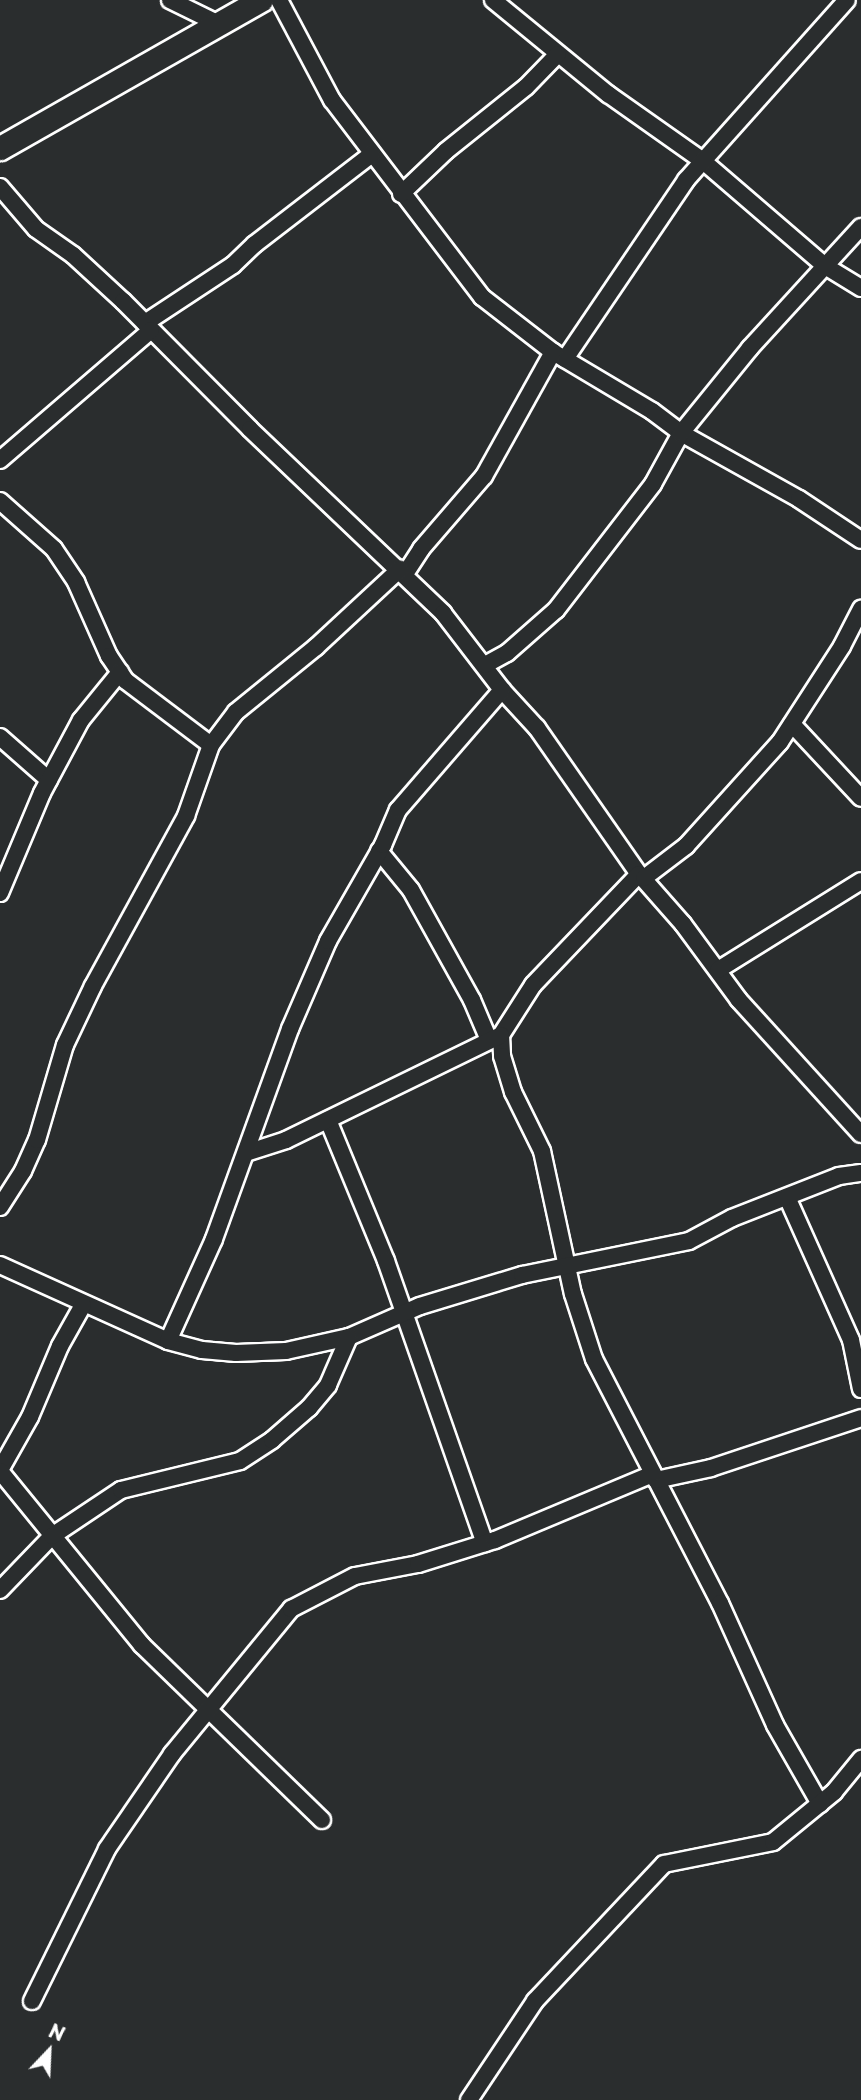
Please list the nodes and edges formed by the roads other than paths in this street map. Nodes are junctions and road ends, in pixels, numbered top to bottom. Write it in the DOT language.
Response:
graph roads {
  1 [pos="170,0"];
  2 [pos="261,0"];
  3 [pos="279,0"];
  4 [pos="493,0"];
  5 [pos="846,0"];
  6 [pos="219,24"];
  7 [pos="558,54"];
  8 [pos="0,149"];
  9 [pos="372,154"];
  10 [pos="703,161"];
  11 [pos="0,187"];
  12 [pos="401,194"];
  13 [pos="861,227"];
  14 [pos="825,265"];
  15 [pos="861,288"];
  16 [pos="148,327"];
  17 [pos="559,355"];
  18 [pos="681,433"];
  19 [pos="0,460"];
  20 [pos="0,501"];
  21 [pos="861,540"];
  22 [pos="402,571"];
  23 [pos="861,609"];
  24 [pos="485,665"];
  25 [pos="120,672"];
  26 [pos="502,690"];
  27 [pos="792,724"];
  28 [pos="0,737"];
  29 [pos="211,745"];
  30 [pos="49,780"];
  31 [pos="861,798"];
  32 [pos="379,851"];
  33 [pos="642,876"];
  34 [pos="861,881"];
  35 [pos="0,893"];
  36 [pos="718,970"];
  37 [pos="495,1037"];
  38 [pos="328,1120"];
  39 [pos="861,1135"];
  40 [pos="246,1153"];
  41 [pos="861,1173"];
  42 [pos="788,1196"];
  43 [pos="0,1207"];
  44 [pos="0,1265"];
  45 [pos="566,1265"];
  46 [pos="83,1305"];
  47 [pos="405,1313"];
  48 [pos="349,1337"];
  49 [pos="168,1341"];
  50 [pos="861,1389"];
  51 [pos="861,1418"];
  52 [pos="0,1470"];
  53 [pos="655,1477"];
  54 [pos="52,1536"];
  55 [pos="485,1543"];
  56 [pos="0,1590"];
  57 [pos="207,1709"];
  58 [pos="861,1759"];
  59 [pos="820,1804"];
  60 [pos="322,1820"];
  61 [pos="33,2001"];
  62 [pos="468,2100"];
  1 -- 6 [label="street"];
  2 -- 6 [label="street"];
  3 -- 9 [label="street"];
  4 -- 7 [label="street"];
  5 -- 10 [label="street"];
  6 -- 8 [label="street"];
  7 -- 10 [label="street"];
  7 -- 12 [label="street"];
  9 -- 12 [label="street"];
  9 -- 16 [label="street"];
  10 -- 14 [label="street"];
  10 -- 17 [label="street"];
  11 -- 16 [label="street"];
  12 -- 17 [label="street"];
  13 -- 14 [label="street"];
  14 -- 15 [label="street"];
  14 -- 18 [label="street"];
  16 -- 19 [label="street"];
  16 -- 22 [label="street"];
  17 -- 18 [label="street"];
  17 -- 22 [label="street"];
  18 -- 21 [label="street"];
  18 -- 24 [label="street"];
  20 -- 25 [label="street"];
  22 -- 24 [label="street"];
  22 -- 29 [label="street"];
  23 -- 27 [label="street"];
  24 -- 26 [label="street"];
  25 -- 29 [label="street"];
  25 -- 30 [label="street"];
  26 -- 32 [label="street"];
  26 -- 33 [label="street"];
  27 -- 31 [label="street"];
  27 -- 33 [label="street"];
  28 -- 30 [label="street"];
  29 -- 43 [label="street"];
  30 -- 35 [label="street"];
  32 -- 37 [label="street"];
  32 -- 40 [label="street"];
  33 -- 36 [label="street"];
  33 -- 37 [label="street"];
  34 -- 36 [label="street"];
  36 -- 39 [label="street"];
  37 -- 38 [label="street"];
  37 -- 45 [label="street"];
  38 -- 40 [label="street"];
  38 -- 47 [label="street"];
  40 -- 49 [label="street"];
  41 -- 42 [label="street"];
  42 -- 45 [label="street"];
  42 -- 50 [label="street"];
  44 -- 46 [label="street"];
  45 -- 47 [label="street"];
  45 -- 53 [label="street"];
  46 -- 49 [label="street"];
  46 -- 52 [label="street"];
  47 -- 48 [label="street"];
  47 -- 55 [label="street"];
  48 -- 49 [label="street"];
  48 -- 54 [label="street"];
  51 -- 53 [label="street"];
  52 -- 54 [label="street"];
  53 -- 55 [label="street"];
  53 -- 59 [label="street"];
  54 -- 56 [label="street"];
  54 -- 57 [label="street"];
  55 -- 57 [label="street"];
  57 -- 60 [label="street"];
  57 -- 61 [label="street"];
  58 -- 59 [label="street"];
  59 -- 62 [label="street"];
}
